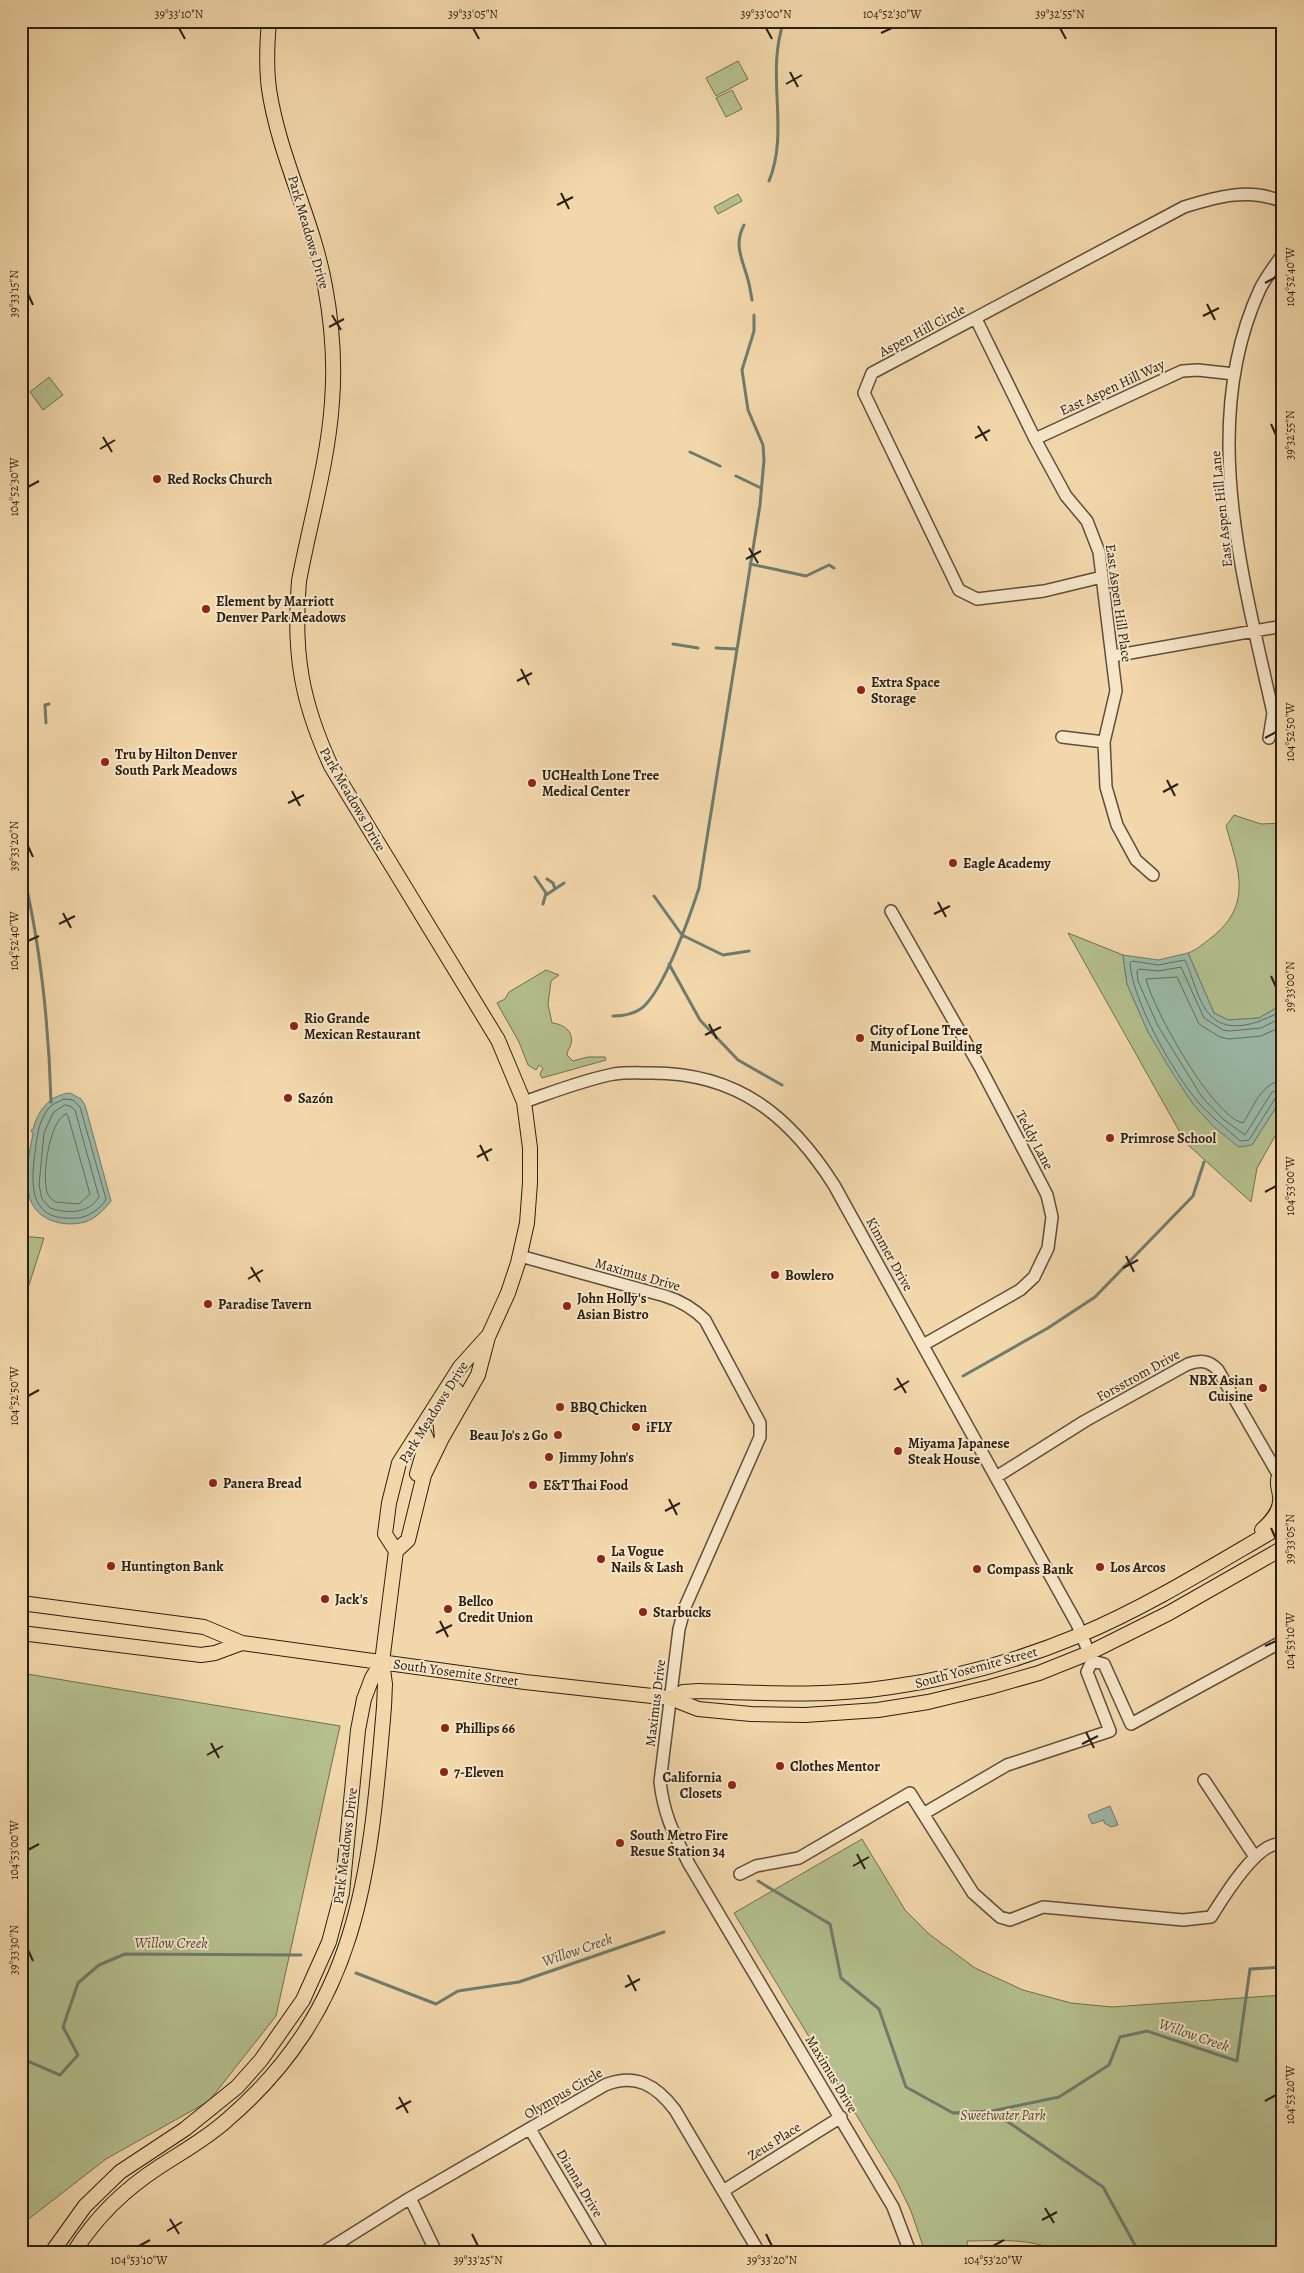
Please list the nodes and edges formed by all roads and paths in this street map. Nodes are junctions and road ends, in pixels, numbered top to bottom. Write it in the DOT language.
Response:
graph roads {
  1 [pos="269,21"];
  2 [pos="1283,202"];
  3 [pos="1283,254"];
  4 [pos="976,318"];
  5 [pos="1234,374"];
  6 [pos="1035,439"];
  7 [pos="1102,577"];
  8 [pos="1283,626"];
  9 [pos="1255,632"];
  10 [pos="1113,656"];
  11 [pos="1062,737"];
  12 [pos="1269,738"];
  13 [pos="1104,742"];
  14 [pos="1153,875"];
  15 [pos="891,911"];
  16 [pos="524,1102"];
  17 [pos="520,1256"];
  18 [pos="488,1337"];
  19 [pos="923,1345"];
  20 [pos="460,1366"];
  21 [pos="422,1428"];
  22 [pos="442,1438"];
  23 [pos="996,1476"];
  24 [pos="1281,1476"];
  25 [pos="1283,1525"];
  26 [pos="409,1534"];
  27 [pos="1283,1548"];
  28 [pos="1241,1549"];
  29 [pos="396,1551"];
  30 [pos="21,1603"];
  31 [pos="21,1633"];
  32 [pos="1081,1634"];
  33 [pos="1283,1641"];
  34 [pos="242,1643"];
  35 [pos="1089,1653"];
  36 [pos="382,1662"];
  37 [pos="670,1698"];
  38 [pos="1204,1780"];
  39 [pos="923,1814"];
  40 [pos="1283,1844"];
  41 [pos="1255,1857"];
  42 [pos="740,1874"];
  43 [pos="841,2117"];
  44 [pos="530,2129"];
  45 [pos="723,2191"];
  46 [pos="410,2198"];
  47 [pos="52,2252"];
  48 [pos="74,2252"];
  49 [pos="324,2252"];
  50 [pos="436,2252"];
  51 [pos="603,2252"];
  52 [pos="759,2252"];
  53 [pos="910,2252"];
  1 -- 16 [label="main road, Park Meadows Drive"];
  2 -- 4 [label="street, Aspen Hill Circle"];
  3 -- 5 [label="street, East Aspen Hill Lane"];
  4 -- 6 [label="street, East Aspen Hill Place"];
  4 -- 7 [label="street, Aspen Hill Circle"];
  5 -- 6 [label="street, East Aspen Hill Way"];
  5 -- 9 [label="street, East Aspen Hill Lane"];
  6 -- 7 [label="street, East Aspen Hill Place"];
  7 -- 10 [label="street, East Aspen Hill Place"];
  8 -- 9 [label="street"];
  9 -- 10 [label="street"];
  9 -- 12 [label="street, East Aspen Hill Lane"];
  10 -- 13 [label="street, East Aspen Hill Place"];
  11 -- 13 [label="street"];
  13 -- 14 [label="street, East Aspen Hill Place"];
  15 -- 19 [label="street, Teddy Lane"];
  16 -- 17 [label="main road, Park Meadows Drive"];
  16 -- 19 [label="street, Kimmer Drive"];
  17 -- 18 [label="main road, Park Meadows Drive"];
  17 -- 37 [label="street, Maximus Drive"];
  18 -- 20 [label="main road, Park Meadows Drive"];
  18 -- 22 [label="main road, Park Meadows Drive"];
  19 -- 23 [label="street, Kimmer Drive"];
  20 -- 21 [label="main road, Park Meadows Drive"];
  20 -- 22 [label="main road"];
  21 -- 26 [label="main road"];
  21 -- 29 [label="main road, Park Meadows Drive"];
  22 -- 26 [label="main road, Park Meadows Drive"];
  23 -- 24 [label="street, Forsstrom Drive"];
  23 -- 32 [label="street, Kimmer Drive"];
  24 -- 28 [label="main road"];
  25 -- 28 [label="main road, South Yosemite Street"];
  26 -- 29 [label="main road, Park Meadows Drive"];
  27 -- 35 [label="main road, South Yosemite Street"];
  28 -- 32 [label="main road, South Yosemite Street"];
  29 -- 36 [label="main road, Park Meadows Drive"];
  30 -- 34 [label="main road, South Yosemite Street"];
  31 -- 34 [label="main road, South Yosemite Street"];
  32 -- 35 [label="street, Kimmer Drive"];
  32 -- 37 [label="main road, South Yosemite Street"];
  33 -- 39 [label="street"];
  34 -- 36 [label="main road, South Yosemite Street"];
  35 -- 37 [label="main road, South Yosemite Street"];
  36 -- 37 [label="main road, South Yosemite Street"];
  36 -- 47 [label="main road, Park Meadows Drive"];
  36 -- 48 [label="main road, Park Meadows Drive"];
  37 -- 43 [label="street, Maximus Drive"];
  38 -- 41 [label="street"];
  39 -- 41 [label="street"];
  39 -- 42 [label="street"];
  40 -- 41 [label="street"];
  43 -- 45 [label="street, Zeus Place"];
  43 -- 53 [label="street, Maximus Drive"];
  44 -- 45 [label="street, Olympus Circle"];
  44 -- 46 [label="street, Olympus Circle"];
  44 -- 51 [label="street, Dianna Drive"];
  45 -- 52 [label="street, Olympus Circle"];
  46 -- 49 [label="street, Olympus Circle"];
  46 -- 50 [label="street"];
}
